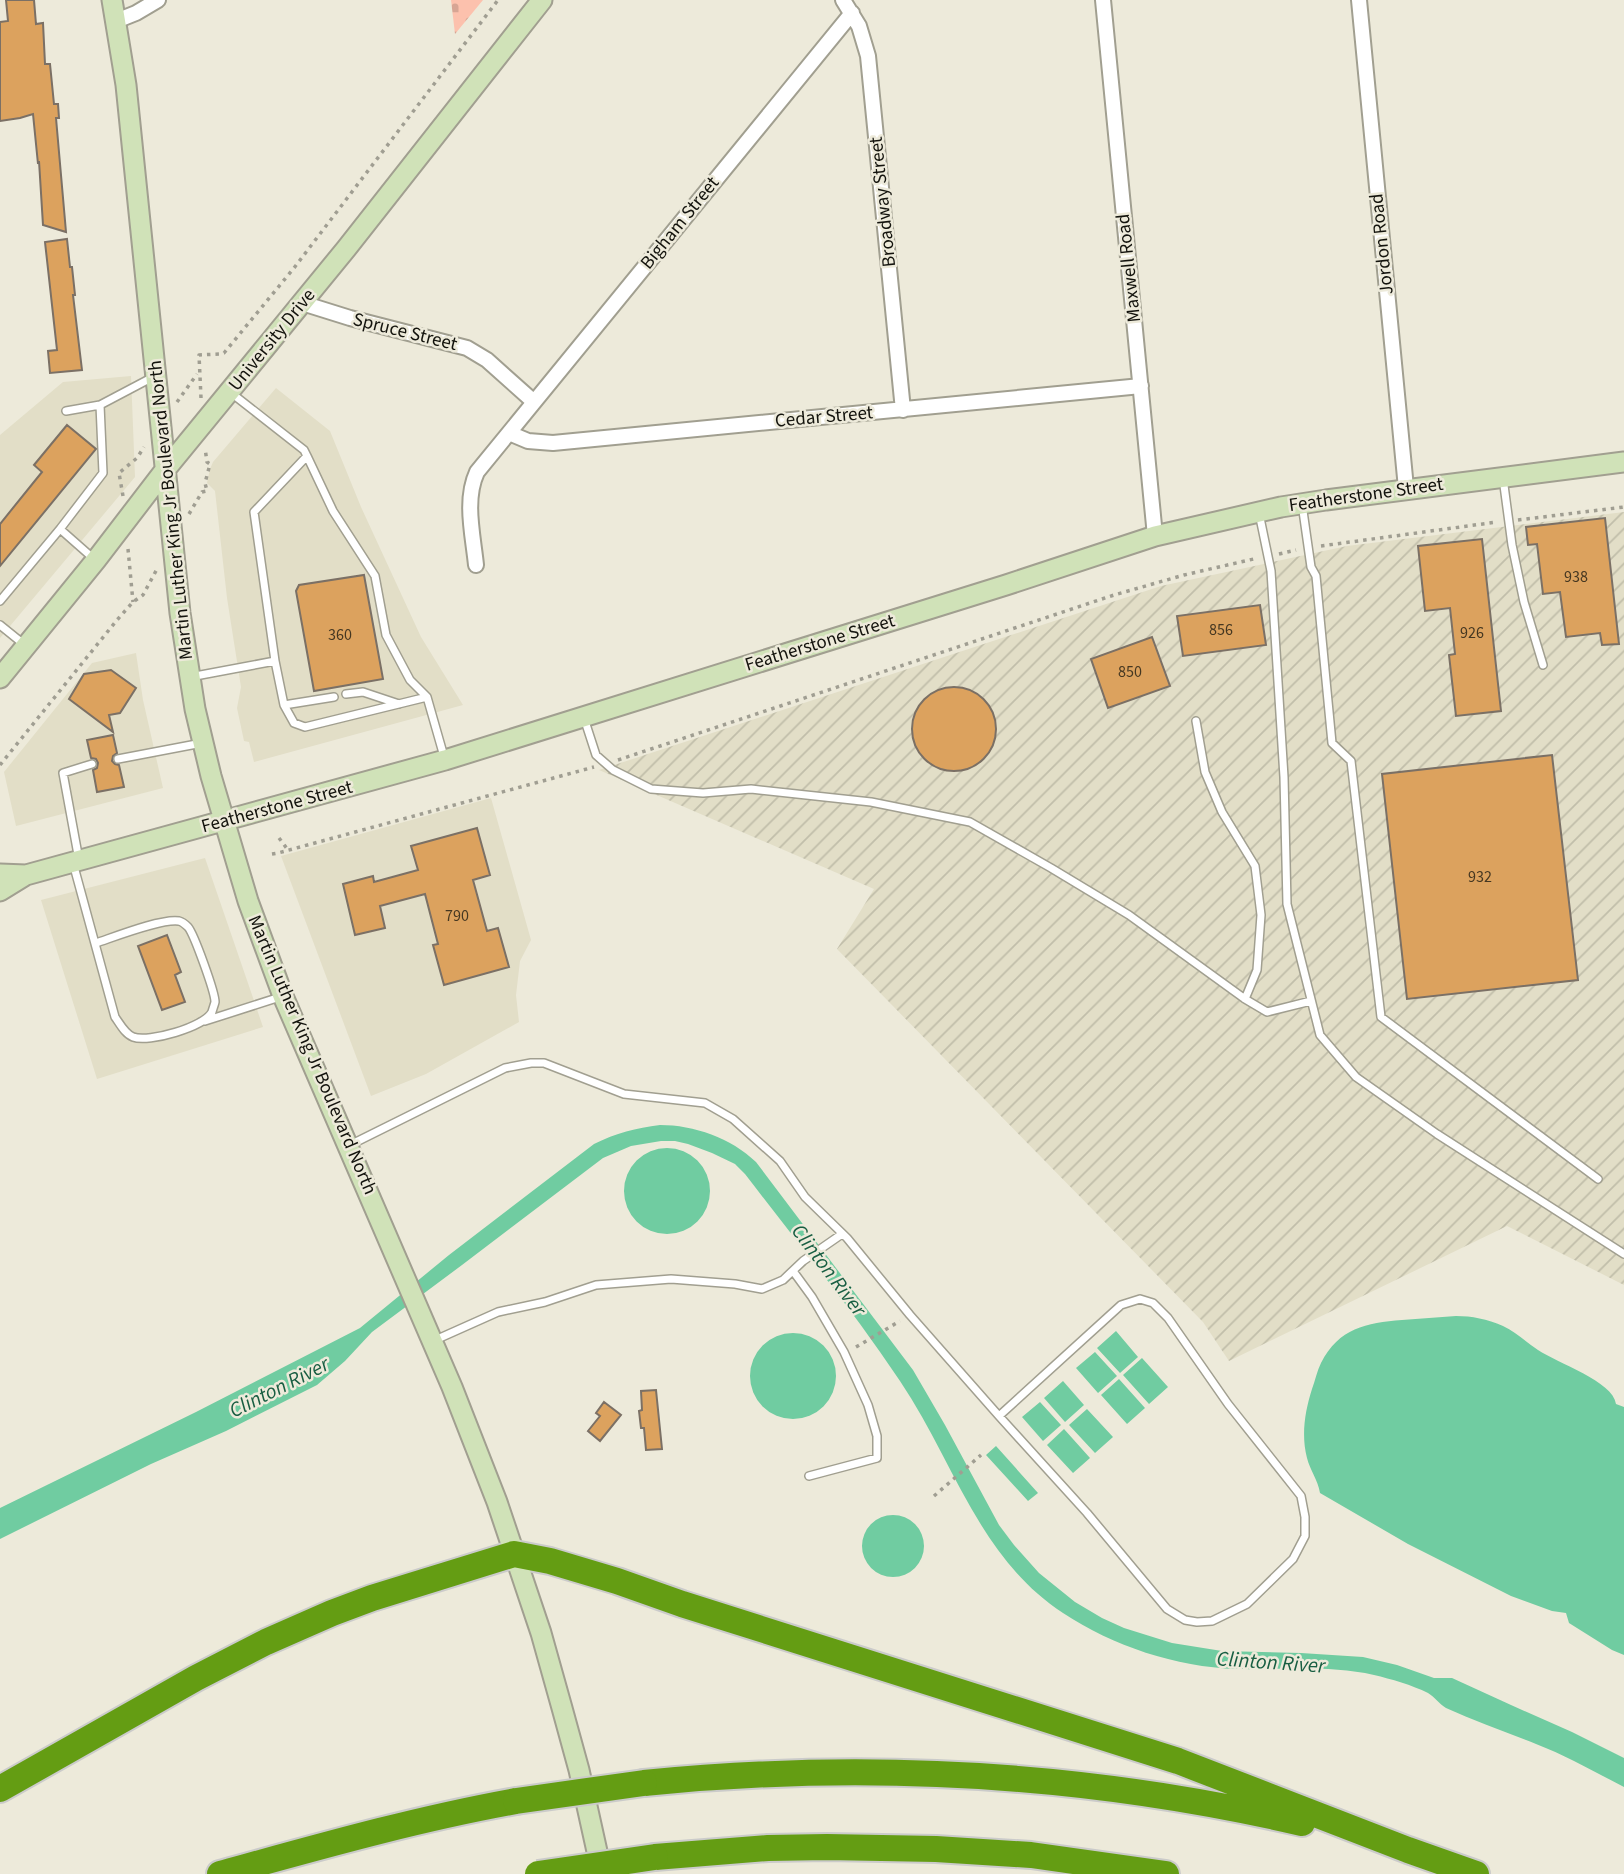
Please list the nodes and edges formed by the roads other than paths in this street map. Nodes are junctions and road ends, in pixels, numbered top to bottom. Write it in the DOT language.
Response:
graph roads {
  1 [pos="112,0"];
  2 [pos="158,0"];
  3 [pos="542,0"];
  4 [pos="843,0"];
  5 [pos="1103,0"];
  6 [pos="1359,0"];
  7 [pos="852,13"];
  8 [pos="116,21"];
  9 [pos="302,303"];
  10 [pos="156,375"];
  11 [pos="1140,386"];
  12 [pos="230,391"];
  13 [pos="534,402"];
  14 [pos="100,405"];
  15 [pos="904,410"];
  16 [pos="66,411"];
  17 [pos="509,433"];
  18 [pos="307,456"];
  19 [pos="1624,463"];
  20 [pos="165,470"];
  21 [pos="1503,477"];
  22 [pos="1406,488"];
  23 [pos="1302,503"];
  24 [pos="1259,512"];
  25 [pos="60,529"];
  26 [pos="1155,536"];
  27 [pos="96,560"];
  28 [pos="476,565"];
  29 [pos="0,601"];
  30 [pos="0,625"];
  31 [pos="26,646"];
  32 [pos="275,661"];
  33 [pos="1543,665"];
  34 [pos="190,677"];
  35 [pos="0,678"];
  36 [pos="346,694"];
  37 [pos="334,696"];
  38 [pos="427,697"];
  39 [pos="400,704"];
  40 [pos="284,705"];
  41 [pos="584,717"];
  42 [pos="1196,721"];
  43 [pos="203,743"];
  44 [pos="118,759"];
  45 [pos="445,761"];
  46 [pos="92,764"];
  47 [pos="224,821"];
  48 [pos="75,861"];
  49 [pos="0,874"];
  50 [pos="26,875"];
  51 [pos="0,891"];
  52 [pos="96,943"];
  53 [pos="283,996"];
  54 [pos="1245,999"];
  55 [pos="1311,1001"];
  56 [pos="204,1021"];
  57 [pos="349,1146"];
  58 [pos="1598,1179"];
  59 [pos="842,1234"];
  60 [pos="1624,1254"];
  61 [pos="793,1271"];
  62 [pos="431,1338"];
  63 [pos="999,1416"];
  64 [pos="809,1476"];
  65 [pos="514,1554"];
  66 [pos="0,1789"];
  67 [pos="1408,1850"];
  68 [pos="220,1874"];
  69 [pos="537,1874"];
  70 [pos="602,1874"];
  71 [pos="1166,1874"];
  72 [pos="1476,1874"];
  1 -- 8 [label="main road, Martin Luther King Jr Boulevard North"];
  2 -- 8 [label="street"];
  3 -- 9 [label="main road, University Drive"];
  4 -- 7 [label="street, Broadway Street"];
  5 -- 11 [label="street, Maxwell Road"];
  6 -- 22 [label="street, Jordon Road"];
  7 -- 13 [label="street, Bigham Street"];
  7 -- 15 [label="street, Broadway Street"];
  8 -- 10 [label="main road, Martin Luther King Jr Boulevard North"];
  9 -- 12 [label="main road, University Drive"];
  9 -- 13 [label="street, Spruce Street"];
  10 -- 14 [label="lane"];
  10 -- 20 [label="main road, Martin Luther King Jr Boulevard North"];
  11 -- 15 [label="street, Cedar Street"];
  11 -- 26 [label="street, Maxwell Road"];
  12 -- 18 [label="lane"];
  12 -- 20 [label="main road, University Drive"];
  13 -- 17 [label="street, Bigham Street"];
  14 -- 16 [label="lane"];
  14 -- 25 [label="lane"];
  15 -- 17 [label="street, Cedar Street"];
  17 -- 28 [label="street, Bigham Street"];
  18 -- 32 [label="lane"];
  18 -- 38 [label="lane"];
  19 -- 21 [label="main road, Featherstone Street"];
  20 -- 27 [label="main road, University Drive"];
  20 -- 34 [label="main road, Martin Luther King Jr Boulevard North"];
  21 -- 22 [label="main road, Featherstone Street"];
  21 -- 33 [label="lane"];
  22 -- 23 [label="main road, Featherstone Street"];
  23 -- 24 [label="main road, Featherstone Street"];
  23 -- 58 [label="lane"];
  24 -- 26 [label="main road, Featherstone Street"];
  24 -- 55 [label="lane"];
  25 -- 27 [label="lane"];
  25 -- 29 [label="lane"];
  26 -- 41 [label="main road, Featherstone Street"];
  27 -- 31 [label="main road, University Drive"];
  30 -- 31 [label="lane"];
  31 -- 35 [label="main road, University Drive"];
  32 -- 34 [label="lane"];
  32 -- 40 [label="lane"];
  34 -- 43 [label="main road, Martin Luther King Jr Boulevard North"];
  36 -- 39 [label="lane"];
  37 -- 40 [label="lane"];
  38 -- 39 [label="lane"];
  38 -- 45 [label="lane"];
  39 -- 40 [label="lane"];
  41 -- 45 [label="main road, Featherstone Street"];
  41 -- 54 [label="lane"];
  42 -- 54 [label="lane"];
  43 -- 44 [label="lane"];
  43 -- 47 [label="main road, Martin Luther King Jr Boulevard North"];
  45 -- 47 [label="main road, Featherstone Street"];
  46 -- 48 [label="lane"];
  47 -- 48 [label="main road, Featherstone Street"];
  47 -- 53 [label="main road, Martin Luther King Jr Boulevard North"];
  48 -- 50 [label="main road, Featherstone Street"];
  48 -- 52 [label="lane"];
  49 -- 50 [label="main road, Featherstone Street"];
  50 -- 51 [label="main road, Featherstone Street"];
  52 -- 56 [label="lane"];
  52 -- 56 [label="lane"];
  53 -- 56 [label="lane"];
  53 -- 57 [label="main road, Martin Luther King Jr Boulevard North"];
  54 -- 55 [label="lane"];
  55 -- 60 [label="lane"];
  57 -- 59 [label="lane"];
  57 -- 62 [label="main road, Martin Luther King Jr Boulevard North"];
  59 -- 61 [label="lane"];
  59 -- 63 [label="lane"];
  61 -- 62 [label="lane"];
  61 -- 64 [label="lane"];
  62 -- 65 [label="main road, Martin Luther King Jr Boulevard North"];
  63 -- 63 [label="lane"];
  65 -- 66 [label="highway"];
  65 -- 67 [label="highway"];
  65 -- 70 [label="main road, Martin Luther King Jr Boulevard North"];
  67 -- 68 [label="highway, bridge"];
  67 -- 72 [label="highway"];
  69 -- 71 [label="highway, bridge"];
}
